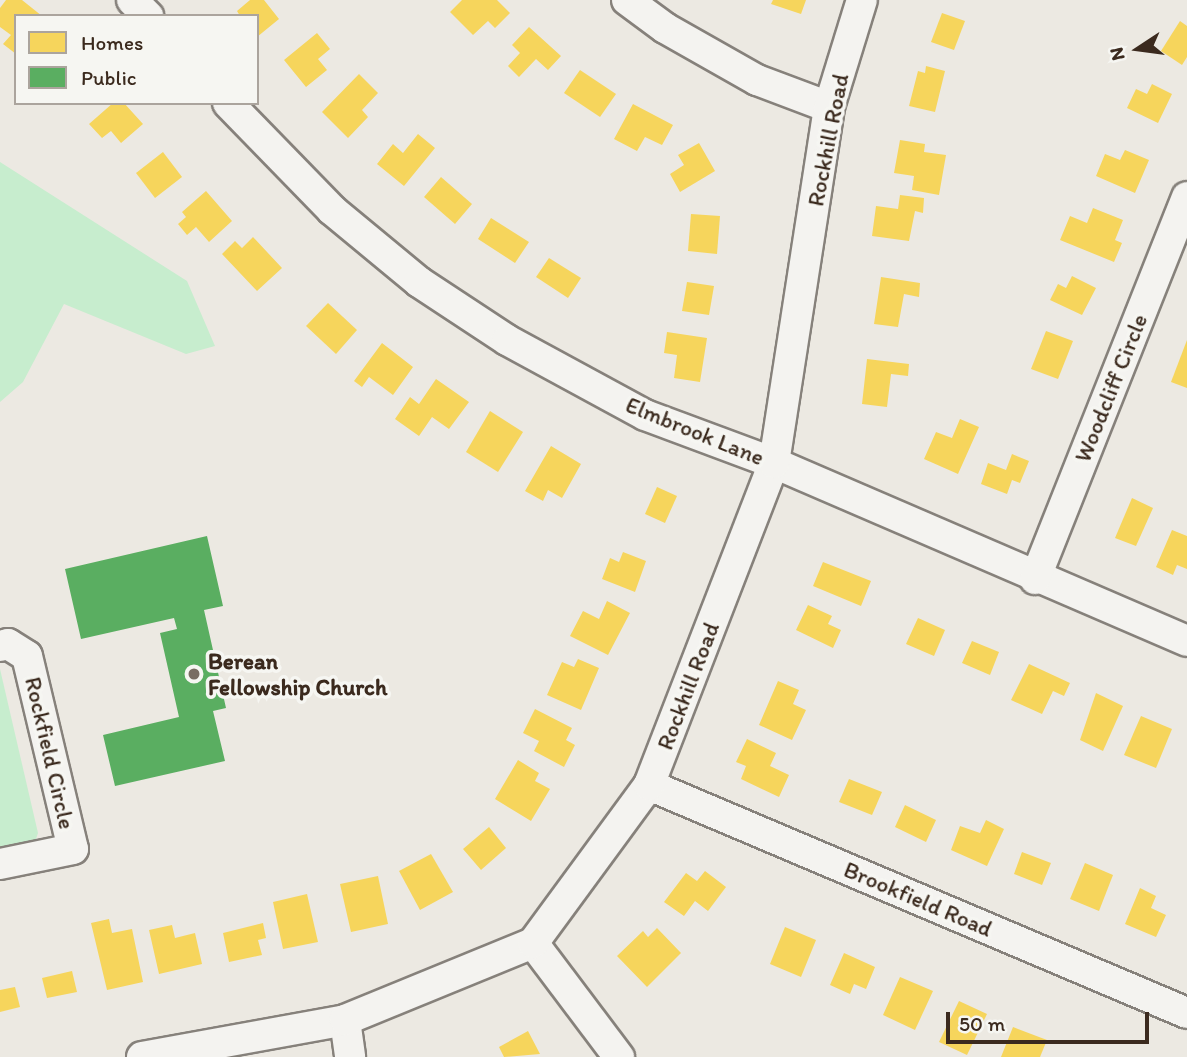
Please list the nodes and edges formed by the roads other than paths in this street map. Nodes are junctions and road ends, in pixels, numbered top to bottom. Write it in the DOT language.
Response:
graph roads {
  1 [pos="132,0"];
  2 [pos="627,0"];
  3 [pos="863,0"];
  4 [pos="146,14"];
  5 [pos="230,105"];
  6 [pos="829,107"];
  7 [pos="1187,197"];
  8 [pos="1176,258"];
  9 [pos="774,464"];
  10 [pos="1035,579"];
  11 [pos="1187,641"];
  12 [pos="0,646"];
  13 [pos="649,785"];
  14 [pos="0,864"];
  15 [pos="533,943"];
  16 [pos="1187,1013"];
  17 [pos="345,1020"];
  18 [pos="142,1057"];
  19 [pos="350,1057"];
  20 [pos="618,1057"];
  1 -- 4 [label="street"];
  2 -- 6 [label="street"];
  3 -- 6 [label="street, Rockhill Road"];
  5 -- 9 [label="street, Elmbrook Lane"];
  6 -- 9 [label="street, Rockhill Road"];
  7 -- 8 [label="street, Woodcliff Circle"];
  8 -- 10 [label="street, Woodcliff Circle"];
  9 -- 10 [label="street, Elmbrook Lane"];
  9 -- 13 [label="street, Rockhill Road"];
  10 -- 11 [label="street, Elmbrook Lane"];
  12 -- 14 [label="street, Rockfield Circle"];
  13 -- 15 [label="street, Rockhill Road"];
  13 -- 16 [label="street, Brookfield Road"];
  15 -- 17 [label="street"];
  15 -- 20 [label="street"];
  17 -- 18 [label="street"];
  17 -- 19 [label="street"];
}
